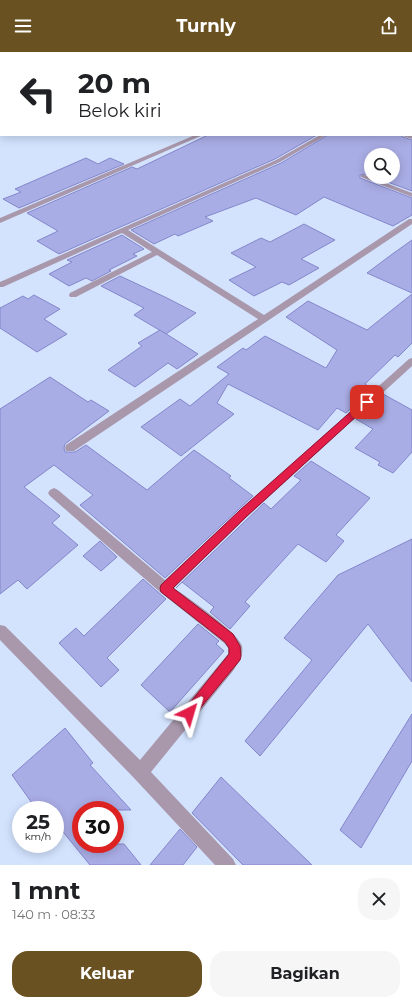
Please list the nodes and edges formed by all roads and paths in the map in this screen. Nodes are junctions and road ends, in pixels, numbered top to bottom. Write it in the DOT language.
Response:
graph roads {
  1 [pos="198,136"];
  2 [pos="322,136"];
  3 [pos="363,176"];
  4 [pos="412,196"];
  5 [pos="412,221"];
  6 [pos="0,222"];
  7 [pos="122,230"];
  8 [pos="158,252"];
  9 [pos="0,285"];
  10 [pos="73,295"];
  11 [pos="264,319"];
  12 [pos="412,361"];
  13 [pos="70,448"];
  14 [pos="54,493"];
  15 [pos="165,588"];
  16 [pos="0,632"];
  17 [pos="140,772"];
  18 [pos="227,865"];
  1 -- 6 [label="street"];
  2 -- 7 [label="street"];
  3 -- 4 [label="street"];
  5 -- 11 [label="street"];
  7 -- 8 [label="street"];
  7 -- 9 [label="street"];
  8 -- 10 [label="street"];
  8 -- 11 [label="street"];
  11 -- 13 [label="street"];
  12 -- 15 [label="street"];
  14 -- 15 [label="street"];
  15 -- 17 [label="street"];
  16 -- 17 [label="street"];
  17 -- 18 [label="street"];
}
